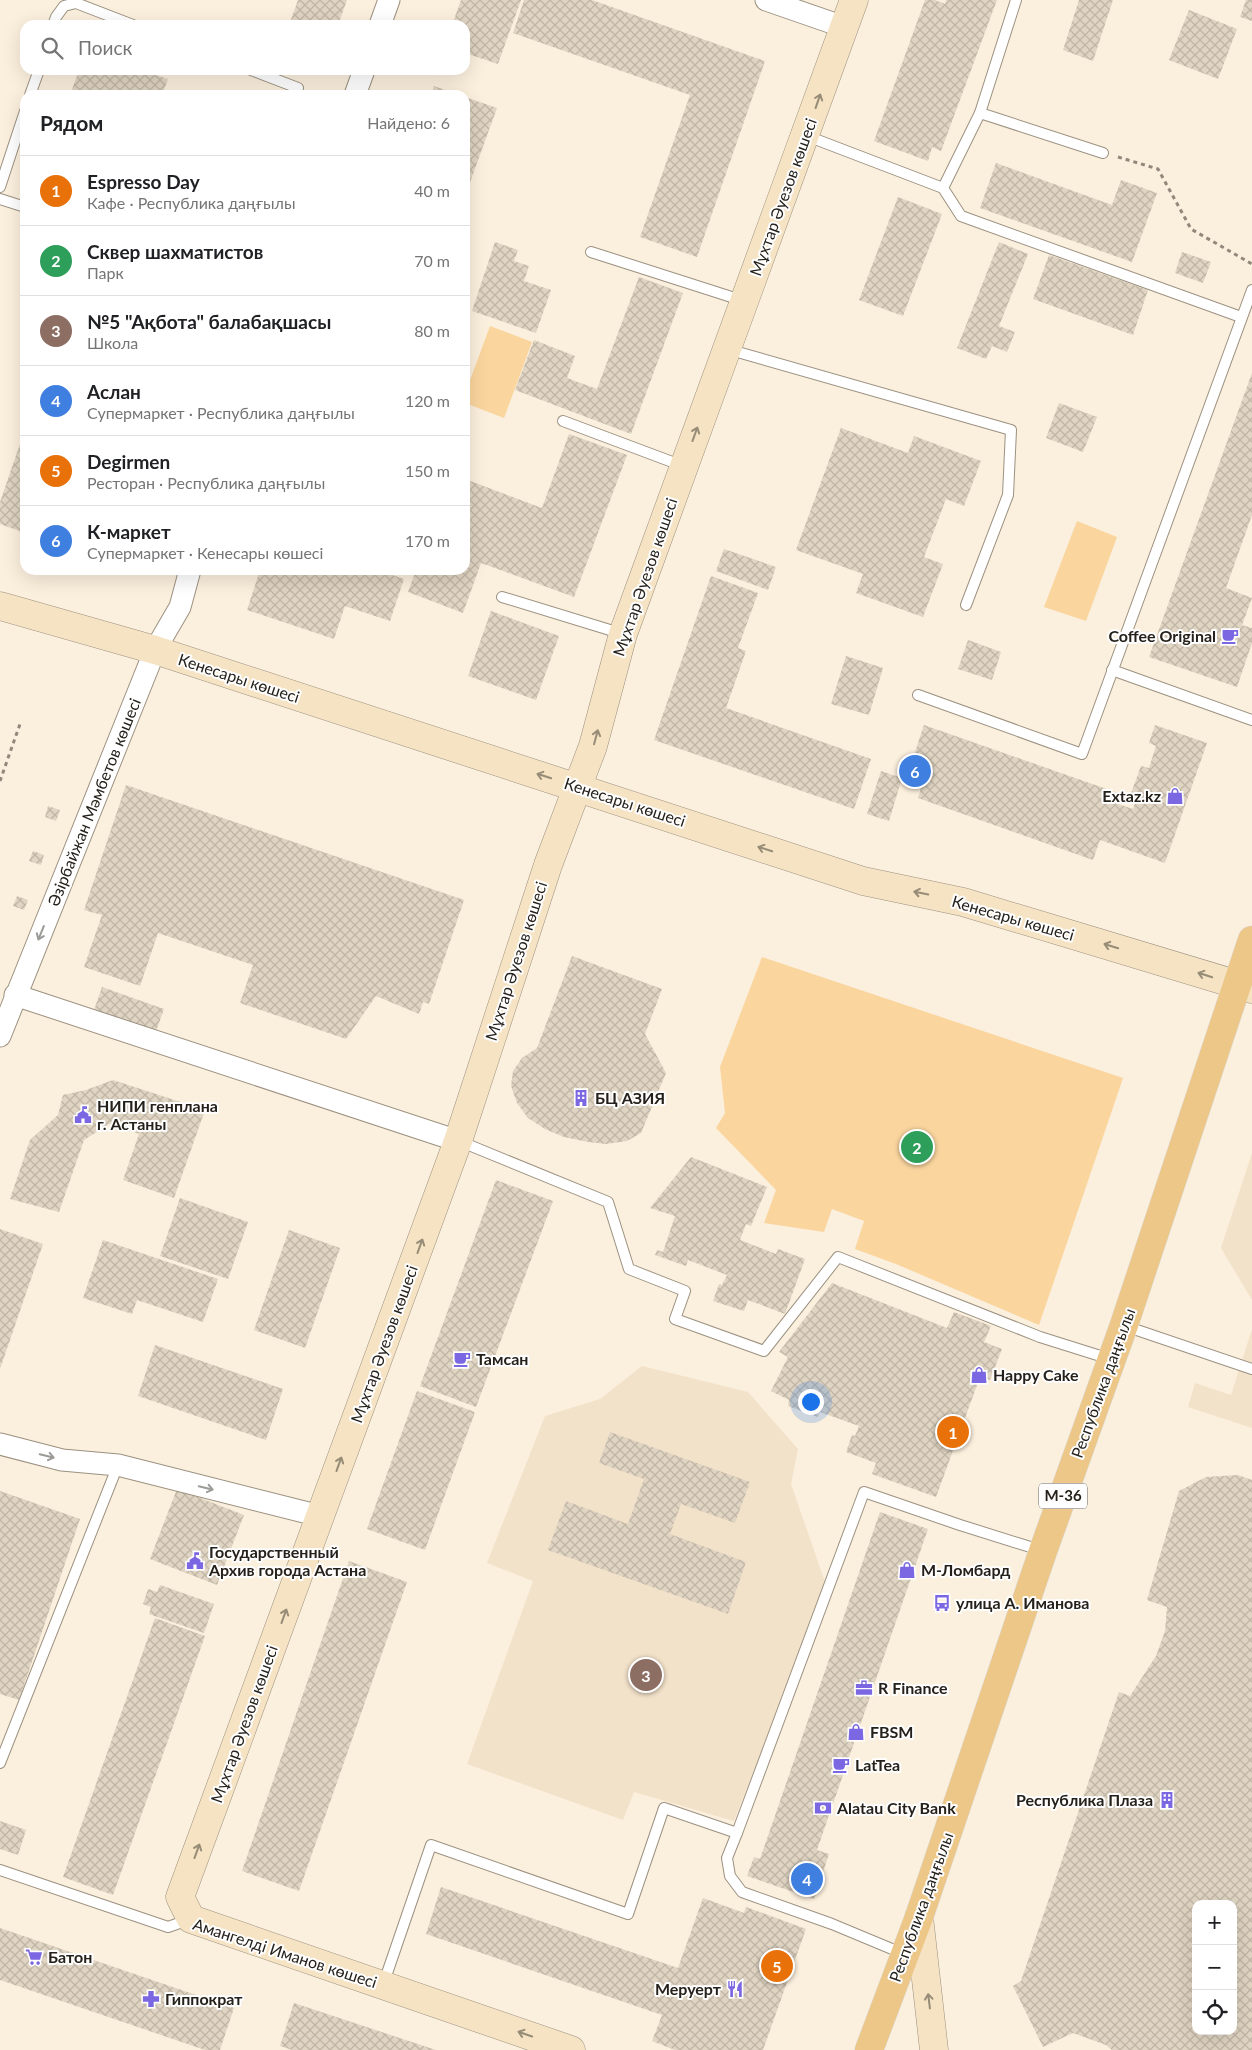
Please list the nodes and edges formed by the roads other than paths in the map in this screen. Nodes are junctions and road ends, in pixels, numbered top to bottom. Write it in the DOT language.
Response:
graph roads {
  1 [pos="389,0"];
  2 [pos="766,0"];
  3 [pos="854,0"];
  4 [pos="1016,0"];
  5 [pos="55,20"];
  6 [pos="119,20"];
  7 [pos="382,20"];
  8 [pos="844,27"];
  9 [pos="37,75"];
  10 [pos="264,75"];
  11 [pos="362,75"];
  12 [pos="298,88"];
  13 [pos="32,90"];
  14 [pos="357,90"];
  15 [pos="980,113"];
  16 [pos="20,126"];
  17 [pos="806,136"];
  18 [pos="1103,153"];
  19 [pos="0,187"];
  20 [pos="943,188"];
  21 [pos="0,199"];
  22 [pos="20,205"];
  23 [pos="591,252"];
  24 [pos="1252,290"];
  25 [pos="744,301"];
  26 [pos="1241,317"];
  27 [pos="726,349"];
  28 [pos="563,421"];
  29 [pos="683,466"];
  30 [pos="189,575"];
  31 [pos="502,597"];
  32 [pos="966,605"];
  33 [pos="0,606"];
  34 [pos="623,634"];
  35 [pos="155,650"];
  36 [pos="1112,670"];
  37 [pos="918,695"];
  38 [pos="1252,720"];
  39 [pos="577,787"];
  40 [pos="1252,940"];
  41 [pos="1245,987"];
  42 [pos="15,995"];
  43 [pos="0,1036"];
  44 [pos="458,1141"];
  45 [pos="1124,1325"];
  46 [pos="1111,1360"];
  47 [pos="1252,1369"];
  48 [pos="0,1444"];
  49 [pos="118,1465"];
  50 [pos="320,1516"];
  51 [pos="1043,1551"];
  52 [pos="0,1763"];
  53 [pos="737,1833"];
  54 [pos="0,1870"];
  55 [pos="919,1917"];
  56 [pos="191,1919"];
  57 [pos="905,1955"];
  58 [pos="383,1986"];
  59 [pos="571,2050"];
  60 [pos="869,2050"];
  61 [pos="934,2050"];
  1 -- 7 [label="street"];
  2 -- 8 [label="street"];
  3 -- 8 [label="street, Мұхтар Әуезов көшесі"];
  4 -- 15 [label="lane"];
  5 -- 6 [label="lane"];
  17 -- 8 [label="street, Мұхтар Әуезов көшесі, one-way"];
  9 -- 13 [label="lane"];
  10 -- 12 [label="lane"];
  11 -- 14 [label="street"];
  15 -- 18 [label="lane"];
  15 -- 20 [label="lane"];
  16 -- 19 [label="lane"];
  17 -- 20 [label="lane"];
  17 -- 25 [label="street, Мұхтар Әуезов көшесі"];
  20 -- 26 [label="lane"];
  21 -- 22 [label="lane"];
  23 -- 25 [label="lane"];
  24 -- 26 [label="lane"];
  25 -- 27 [label="street, Мұхтар Әуезов көшесі"];
  26 -- 36 [label="lane"];
  29 -- 27 [label="street, Мұхтар Әуезов көшесі, one-way"];
  27 -- 32 [label="lane"];
  28 -- 29 [label="lane"];
  29 -- 34 [label="street, Мұхтар Әуезов көшесі"];
  30 -- 35 [label="street, Әзірбайжан Мәмбетов көшесі"];
  31 -- 34 [label="lane"];
  33 -- 35 [label="street, Кенесары көшесі"];
  39 -- 34 [label="street, Мұхтар Әуезов көшесі, one-way"];
  39 -- 35 [label="street, Кенесары көшесі, one-way"];
  35 -- 42 [label="street, Әзірбайжан Мәмбетов көшесі, one-way"];
  36 -- 37 [label="lane"];
  36 -- 38 [label="lane"];
  41 -- 39 [label="street, Кенесары көшесі, one-way"];
  39 -- 44 [label="street, Мұхтар Әуезов көшесі"];
  40 -- 41 [label="main road, Республика даңғылы / M-36"];
  41 -- 45 [label="main road, Республика даңғылы / M-36"];
  42 -- 43 [label="street, Әзірбайжан Мәмбетов көшесі"];
  42 -- 44 [label="street"];
  44 -- 46 [label="lane"];
  50 -- 44 [label="street, Мұхтар Әуезов көшесі, one-way"];
  45 -- 46 [label="main road, Республика даңғылы / M-36"];
  45 -- 47 [label="lane"];
  46 -- 51 [label="main road, Республика даңғылы / M-36"];
  48 -- 49 [label="street, one-way"];
  49 -- 50 [label="street, one-way"];
  49 -- 52 [label="lane"];
  56 -- 50 [label="street, Мұхтар Әуезов көшесі, one-way"];
  51 -- 53 [label="lane"];
  51 -- 55 [label="main road, Республика даңғылы / M-36"];
  53 -- 57 [label="lane"];
  53 -- 58 [label="lane"];
  54 -- 56 [label="lane, Амангелді Иманов көшесі"];
  55 -- 57 [label="main road, Республика даңғылы / M-36"];
  61 -- 55 [label="street, one-way"];
  56 -- 58 [label="street, Амангелді Иманов көшесі"];
  57 -- 60 [label="main road, Республика даңғылы / M-36"];
  59 -- 58 [label="street, Амангелді Иманов көшесі, one-way"];
}
